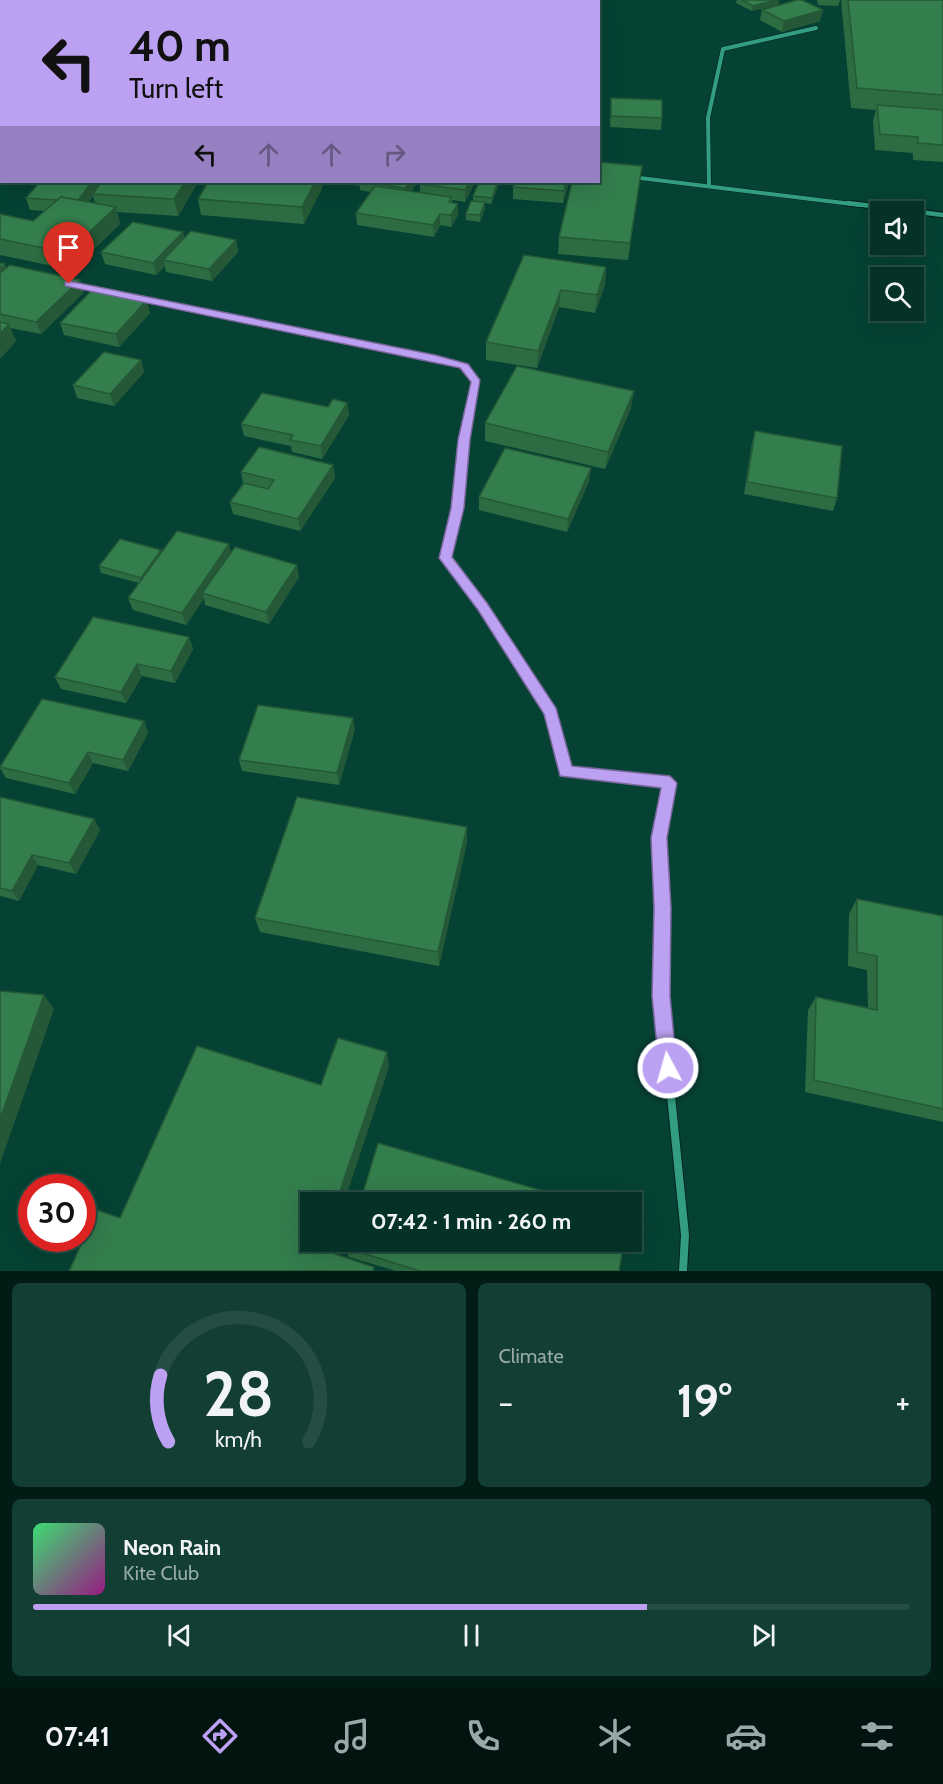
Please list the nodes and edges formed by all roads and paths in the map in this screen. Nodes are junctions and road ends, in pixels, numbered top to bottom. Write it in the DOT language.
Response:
graph roads {
  1 [pos="816,28"];
  2 [pos="620,176"];
  3 [pos="709,186"];
  4 [pos="943,215"];
  5 [pos="70,285"];
  6 [pos="682,1271"];
  1 -- 3 [label="street"];
  2 -- 3 [label="street"];
  3 -- 4 [label="street"];
  5 -- 6 [label="street"];
}
